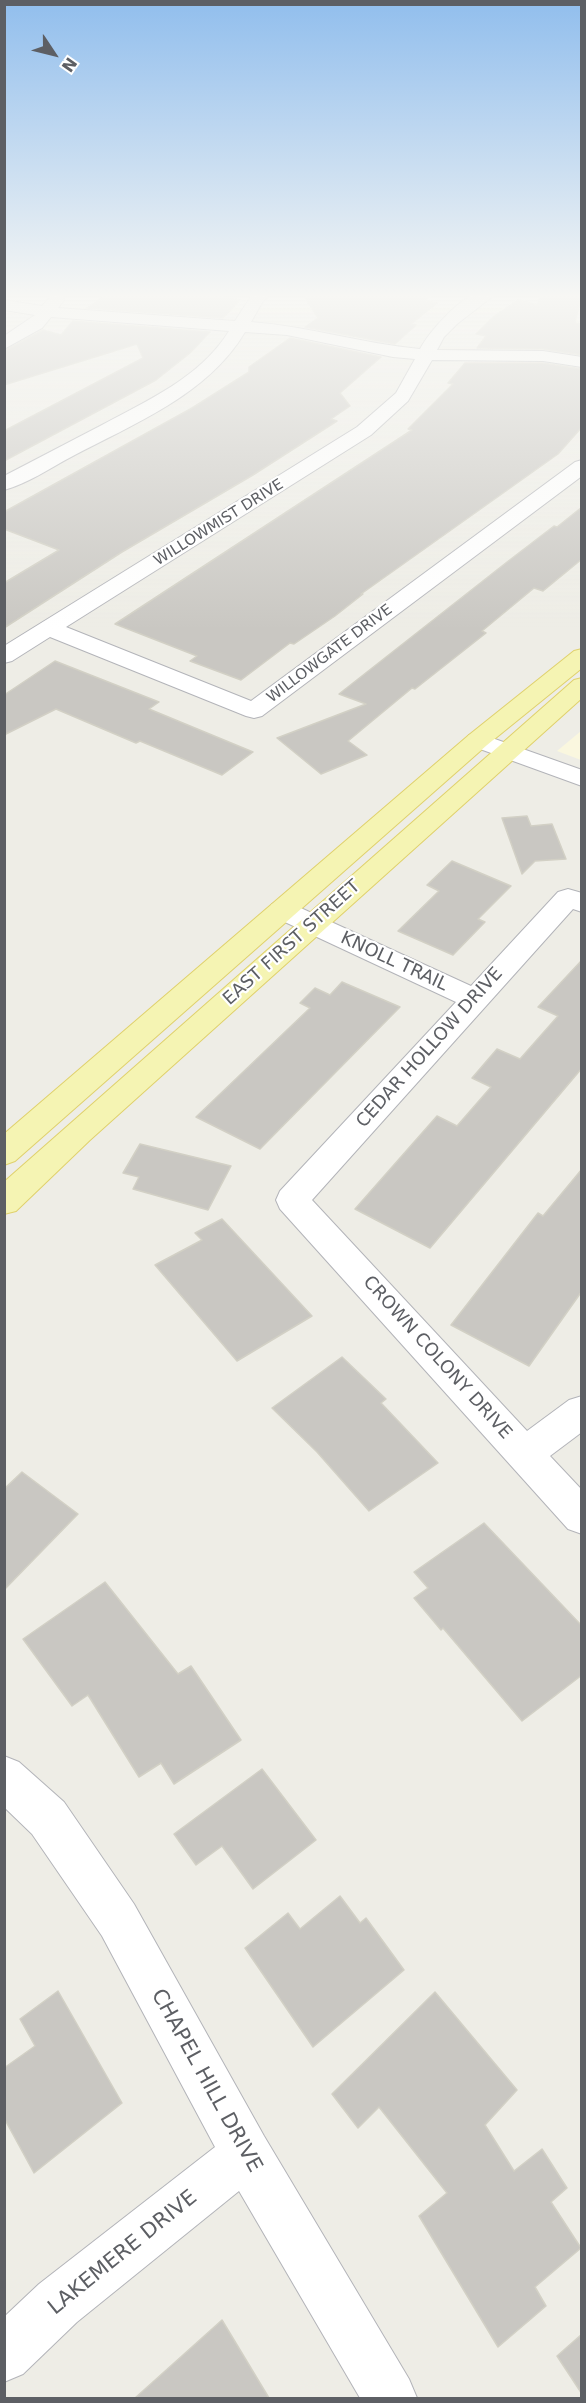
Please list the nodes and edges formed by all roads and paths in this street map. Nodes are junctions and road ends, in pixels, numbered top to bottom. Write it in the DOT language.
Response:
graph roads {
  1 [pos="153,405"];
  2 [pos="394,405"];
  3 [pos="582,466"];
  4 [pos="4,484"];
  5 [pos="50,629"];
  6 [pos="4,656"];
  7 [pos="582,656"];
  8 [pos="582,686"];
  9 [pos="478,740"];
  10 [pos="508,752"];
  11 [pos="582,779"];
  12 [pos="575,900"];
  13 [pos="282,910"];
  14 [pos="313,925"];
  15 [pos="475,999"];
  16 [pos="45,1115"];
  17 [pos="79,1132"];
  18 [pos="4,1153"];
  19 [pos="292,1200"];
  20 [pos="4,1202"];
  21 [pos="582,1411"];
  22 [pos="524,1454"];
  23 [pos="582,1517"];
  24 [pos="4,1777"];
  25 [pos="246,2154"];
  26 [pos="4,2355"];
  27 [pos="390,2398"];
  1 -- 4 [label="street"];
  2 -- 5 [label="street, WILLOWMIST DRIVE"];
  3 -- 5 [label="street, WILLOWGATE DRIVE"];
  5 -- 6 [label="street, WILLOWMIST DRIVE"];
  7 -- 9 [label="main road, EAST FIRST STREET"];
  8 -- 10 [label="main road, EAST FIRST STREET"];
  9 -- 10 [label="street"];
  9 -- 13 [label="main road, EAST FIRST STREET"];
  10 -- 11 [label="street"];
  10 -- 14 [label="main road, EAST FIRST STREET"];
  12 -- 15 [label="street, CEDAR HOLLOW DRIVE"];
  13 -- 14 [label="street, KNOLL TRAIL"];
  13 -- 16 [label="main road, EAST FIRST STREET"];
  14 -- 15 [label="street, KNOLL TRAIL"];
  14 -- 17 [label="main road, EAST FIRST STREET"];
  15 -- 19 [label="street, CEDAR HOLLOW DRIVE"];
  16 -- 17 [label="main road"];
  16 -- 18 [label="main road, EAST FIRST STREET"];
  17 -- 20 [label="main road, EAST FIRST STREET"];
  19 -- 22 [label="street, CROWN COLONY DRIVE"];
  21 -- 22 [label="street"];
  22 -- 23 [label="street, CROWN COLONY DRIVE"];
  24 -- 25 [label="street, CHAPEL HILL DRIVE"];
  25 -- 26 [label="street, LAKEMERE DRIVE"];
  25 -- 27 [label="street, CHAPEL HILL DRIVE"];
}
